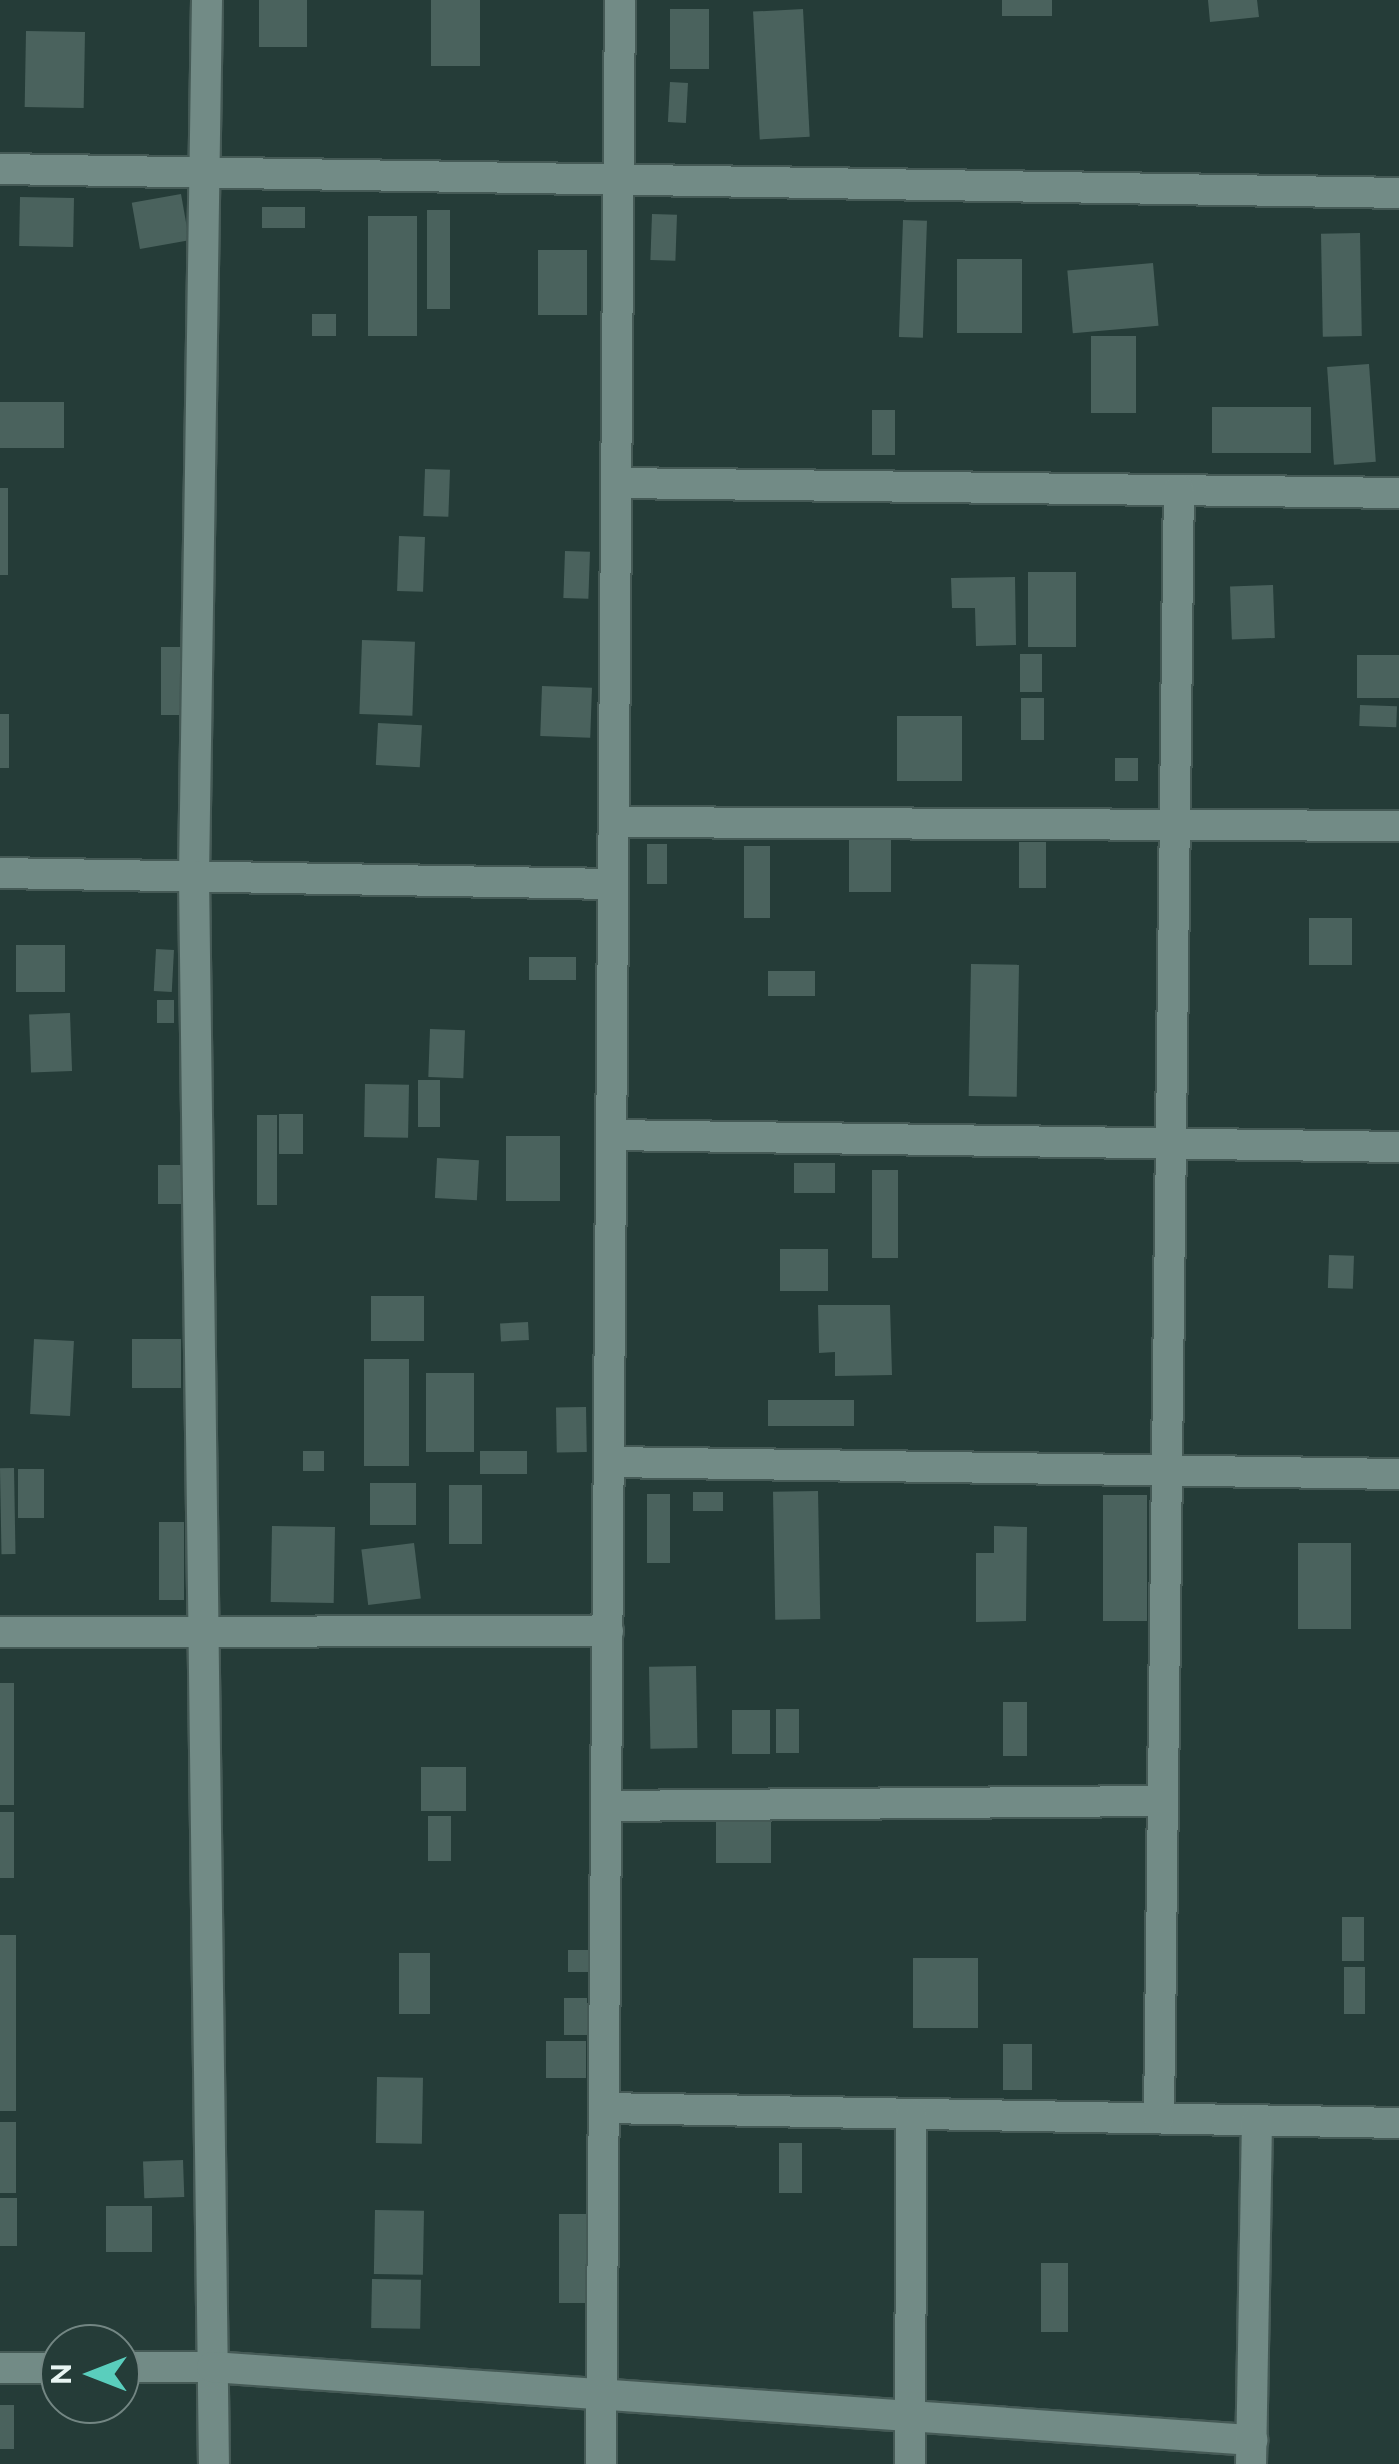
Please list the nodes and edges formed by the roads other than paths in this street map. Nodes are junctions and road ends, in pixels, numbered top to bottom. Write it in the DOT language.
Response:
graph roads {
  1 [pos="207,0"];
  2 [pos="620,0"];
  3 [pos="0,169"];
  4 [pos="204,172"];
  5 [pos="619,180"];
  6 [pos="1399,193"];
  7 [pos="617,483"];
  8 [pos="1179,490"];
  9 [pos="1399,493"];
  10 [pos="614,822"];
  11 [pos="1175,825"];
  12 [pos="1399,826"];
  13 [pos="0,873"];
  14 [pos="194,876"];
  15 [pos="614,884"];
  16 [pos="611,1135"];
  17 [pos="1171,1144"];
  18 [pos="1399,1147"];
  19 [pos="609,1462"];
  20 [pos="1166,1470"];
  21 [pos="1399,1474"];
  22 [pos="608,1631"];
  23 [pos="0,1632"];
  24 [pos="203,1632"];
  25 [pos="1162,1801"];
  26 [pos="606,1806"];
  27 [pos="604,2108"];
  28 [pos="911,2114"];
  29 [pos="1158,2118"];
  30 [pos="1256,2120"];
  31 [pos="1399,2123"];
  32 [pos="212,2366"];
  33 [pos="140,2367"];
  34 [pos="0,2368"];
  35 [pos="40,2368"];
  36 [pos="602,2394"];
  37 [pos="910,2416"];
  38 [pos="1251,2452"];
  39 [pos="214,2464"];
  40 [pos="601,2464"];
  41 [pos="910,2464"];
  1 -- 4 [label="street"];
  2 -- 5 [label="street"];
  3 -- 4 [label="street"];
  4 -- 5 [label="street"];
  4 -- 14 [label="street"];
  5 -- 6 [label="street"];
  5 -- 7 [label="street"];
  7 -- 8 [label="street"];
  7 -- 10 [label="street"];
  8 -- 9 [label="street"];
  8 -- 11 [label="street"];
  10 -- 11 [label="street"];
  10 -- 15 [label="street"];
  11 -- 12 [label="street"];
  11 -- 17 [label="street"];
  13 -- 14 [label="street"];
  14 -- 15 [label="street"];
  14 -- 24 [label="street"];
  15 -- 16 [label="street"];
  16 -- 17 [label="street"];
  16 -- 19 [label="street"];
  17 -- 18 [label="street"];
  17 -- 20 [label="street"];
  19 -- 20 [label="street"];
  19 -- 22 [label="street"];
  20 -- 21 [label="street"];
  20 -- 25 [label="street"];
  22 -- 24 [label="street"];
  22 -- 26 [label="street"];
  23 -- 24 [label="street"];
  24 -- 32 [label="street"];
  25 -- 26 [label="street"];
  25 -- 29 [label="street"];
  26 -- 27 [label="street"];
  27 -- 28 [label="street"];
  27 -- 36 [label="street"];
  28 -- 29 [label="street"];
  28 -- 37 [label="street"];
  29 -- 30 [label="street"];
  30 -- 31 [label="street"];
  30 -- 38 [label="street"];
  32 -- 33 [label="street"];
  32 -- 36 [label="street"];
  32 -- 39 [label="street"];
  34 -- 35 [label="street"];
  36 -- 37 [label="street"];
  36 -- 40 [label="street"];
  37 -- 38 [label="street"];
  37 -- 41 [label="street"];
}
